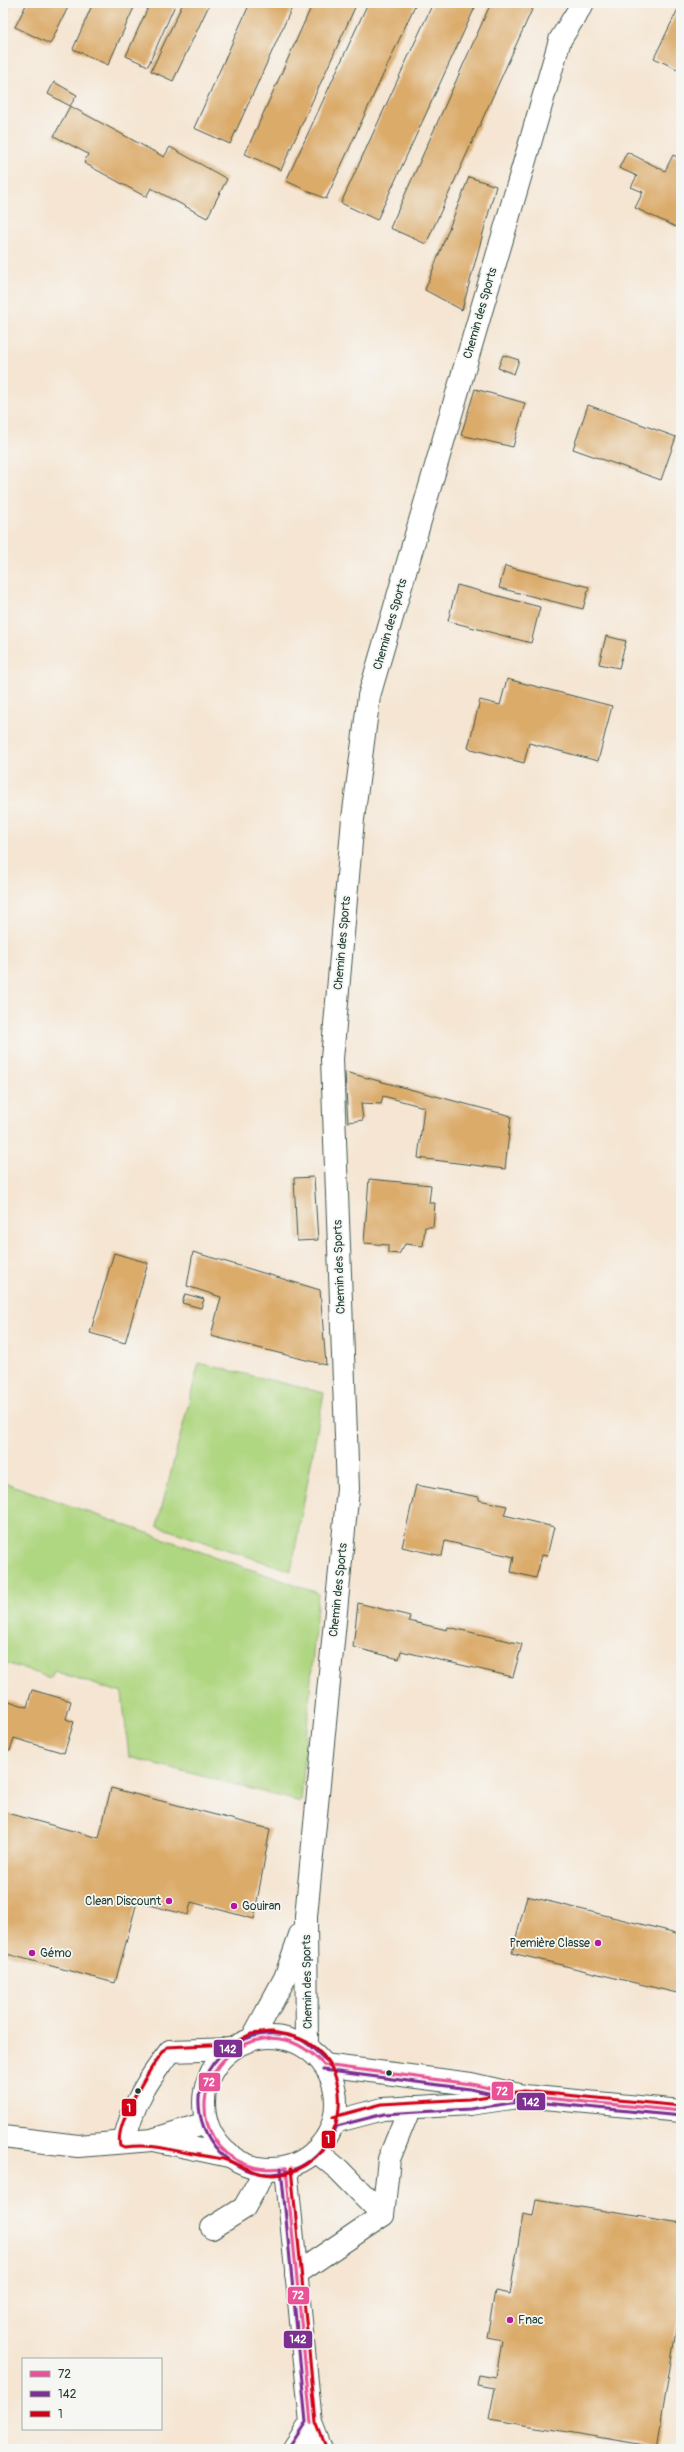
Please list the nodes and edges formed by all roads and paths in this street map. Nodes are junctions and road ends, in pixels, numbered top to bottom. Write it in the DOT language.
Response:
graph roads {
  1 [pos="583,3"];
  2 [pos="306,1916"];
  3 [pos="242,2044"];
  4 [pos="308,2048"];
  5 [pos="324,2065"];
  6 [pos="524,2096"];
  7 [pos="410,2108"];
  8 [pos="681,2111"];
  9 [pos="334,2122"];
  10 [pos="206,2123"];
  11 [pos="3,2137"];
  12 [pos="152,2140"];
  13 [pos="124,2142"];
  14 [pos="316,2151"];
  15 [pos="229,2156"];
  16 [pos="276,2169"];
  17 [pos="383,2215"];
  18 [pos="212,2228"];
  19 [pos="296,2274"];
  20 [pos="311,2423"];
  21 [pos="294,2449"];
  22 [pos="320,2449"];
  1 -- 2 [label="street, Chemin des Sports"];
  2 -- 3 [label="street, Chemin des Sports"];
  2 -- 4 [label="street, Chemin des Sports"];
  3 -- 4 [label="street"];
  3 -- 10 [label="street"];
  3 -- 13 [label="street"];
  4 -- 5 [label="street"];
  5 -- 6 [label="street"];
  5 -- 9 [label="street"];
  6 -- 7 [label="street"];
  6 -- 8 [label="street"];
  7 -- 9 [label="street"];
  7 -- 17 [label="street"];
  9 -- 14 [label="street"];
  10 -- 12 [label="street"];
  10 -- 15 [label="street"];
  11 -- 13 [label="street"];
  12 -- 13 [label="street"];
  12 -- 15 [label="street"];
  14 -- 16 [label="street"];
  14 -- 17 [label="street"];
  15 -- 16 [label="street"];
  16 -- 18 [label="street"];
  16 -- 19 [label="street"];
  17 -- 19 [label="street"];
  19 -- 20 [label="street"];
  20 -- 21 [label="street"];
  20 -- 22 [label="street"];
}
